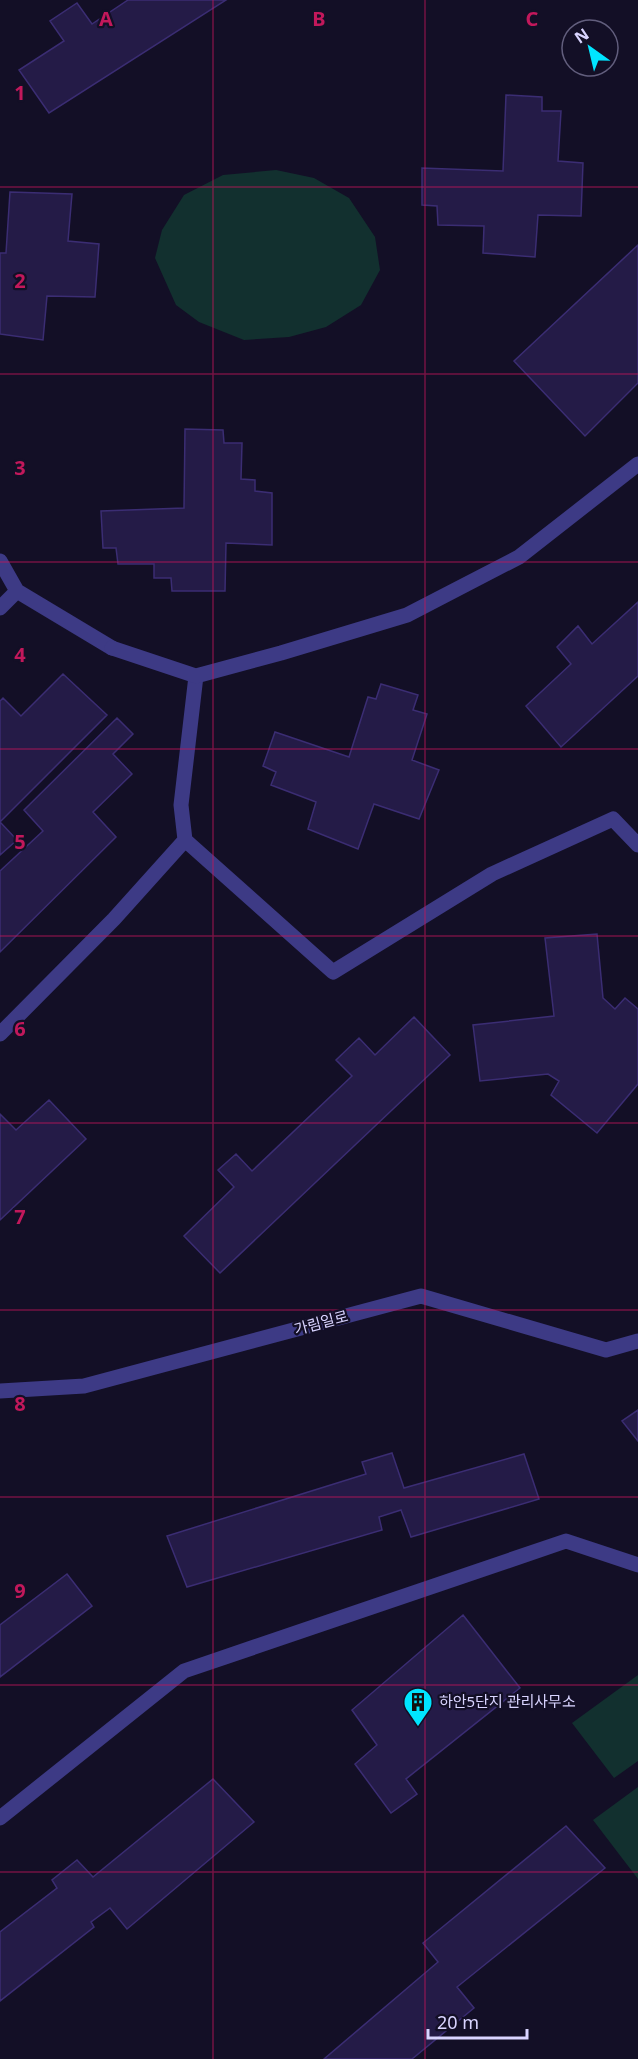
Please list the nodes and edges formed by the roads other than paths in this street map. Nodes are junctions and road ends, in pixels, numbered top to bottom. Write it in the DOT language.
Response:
graph roads {
  1 [pos="638,464"];
  2 [pos="0,561"];
  3 [pos="17,591"];
  4 [pos="0,609"];
  5 [pos="196,676"];
  6 [pos="184,840"];
  7 [pos="638,845"];
  8 [pos="0,1034"];
  9 [pos="638,1341"];
  10 [pos="0,1391"];
  11 [pos="638,1565"];
  12 [pos="0,1818"];
  1 -- 5 [label="street"];
  2 -- 3 [label="street"];
  3 -- 4 [label="street"];
  3 -- 5 [label="street"];
  5 -- 6 [label="street"];
  6 -- 7 [label="street"];
  6 -- 8 [label="street"];
  9 -- 10 [label="street, 가림일로"];
  11 -- 12 [label="street"];
}
